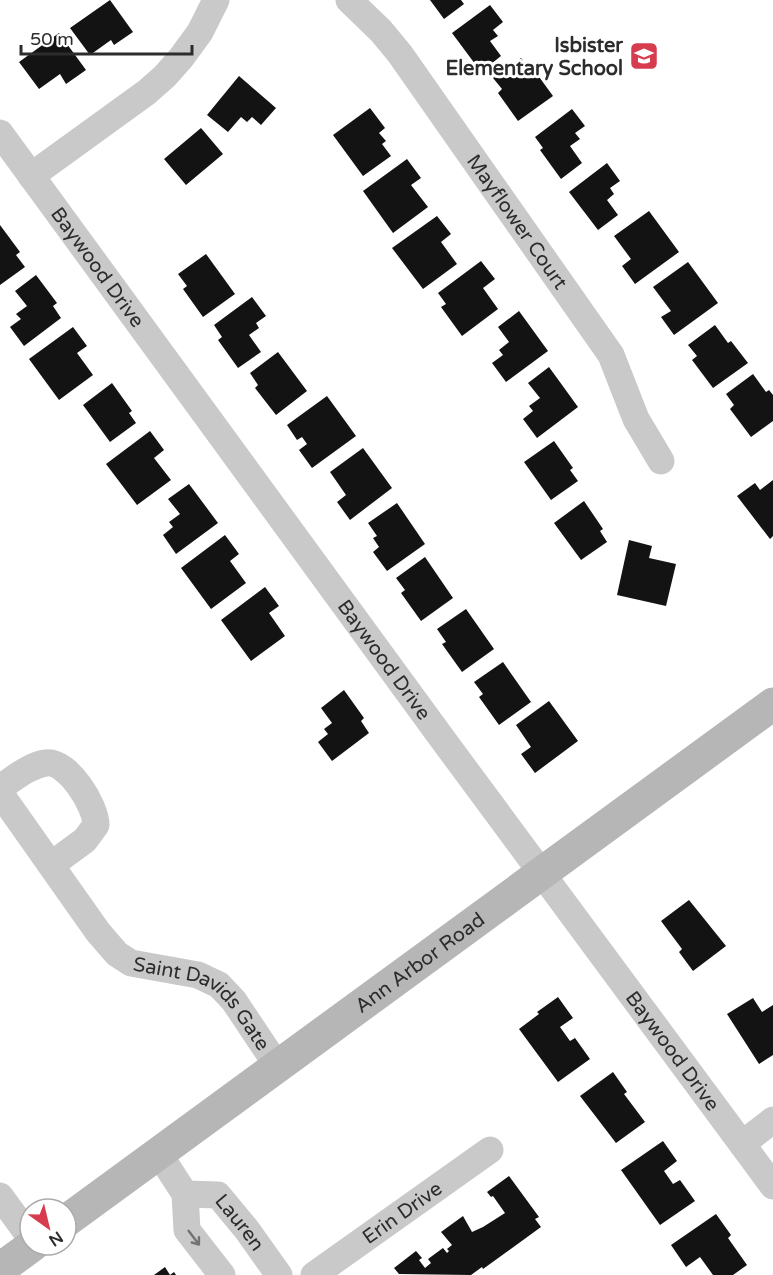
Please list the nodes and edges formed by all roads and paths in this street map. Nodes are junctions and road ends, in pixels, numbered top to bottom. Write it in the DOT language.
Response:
graph roads {
  1 [pos="216,0"];
  2 [pos="349,0"];
  3 [pos="0,133"];
  4 [pos="32,176"];
  5 [pos="661,461"];
  6 [pos="773,704"];
  7 [pos="0,788"];
  8 [pos="0,793"];
  9 [pos="51,865"];
  10 [pos="544,873"];
  11 [pos="278,1067"];
  12 [pos="773,1120"];
  13 [pos="742,1144"];
  14 [pos="490,1150"];
  15 [pos="159,1154"];
  16 [pos="773,1186"];
  17 [pos="185,1194"];
  18 [pos="0,1196"];
  19 [pos="78,1212"];
  20 [pos="18,1221"];
  21 [pos="18,1256"];
  22 [pos="0,1269"];
  23 [pos="222,1275"];
  24 [pos="279,1275"];
  25 [pos="314,1275"];
  1 -- 4 [label="street"];
  2 -- 5 [label="street, Mayflower Court"];
  3 -- 4 [label="street, Baywood Drive"];
  4 -- 10 [label="street, Baywood Drive"];
  6 -- 10 [label="main road, Ann Arbor Road"];
  7 -- 9 [label="street"];
  8 -- 9 [label="street, Saint Davids Gate"];
  9 -- 11 [label="street, Saint Davids Gate"];
  10 -- 11 [label="main road, Ann Arbor Road"];
  10 -- 13 [label="street, Baywood Drive"];
  11 -- 15 [label="main road, Ann Arbor Road"];
  12 -- 13 [label="street"];
  13 -- 16 [label="street, Baywood Drive"];
  14 -- 25 [label="street, Erin Drive"];
  15 -- 17 [label="street, Lauren"];
  15 -- 19 [label="main road, Ann Arbor Road"];
  17 -- 23 [label="street, Lauren, one-way"];
  17 -- 24 [label="street, Lauren"];
  18 -- 20 [label="street"];
  21 -- 22 [label="main road"];
}
